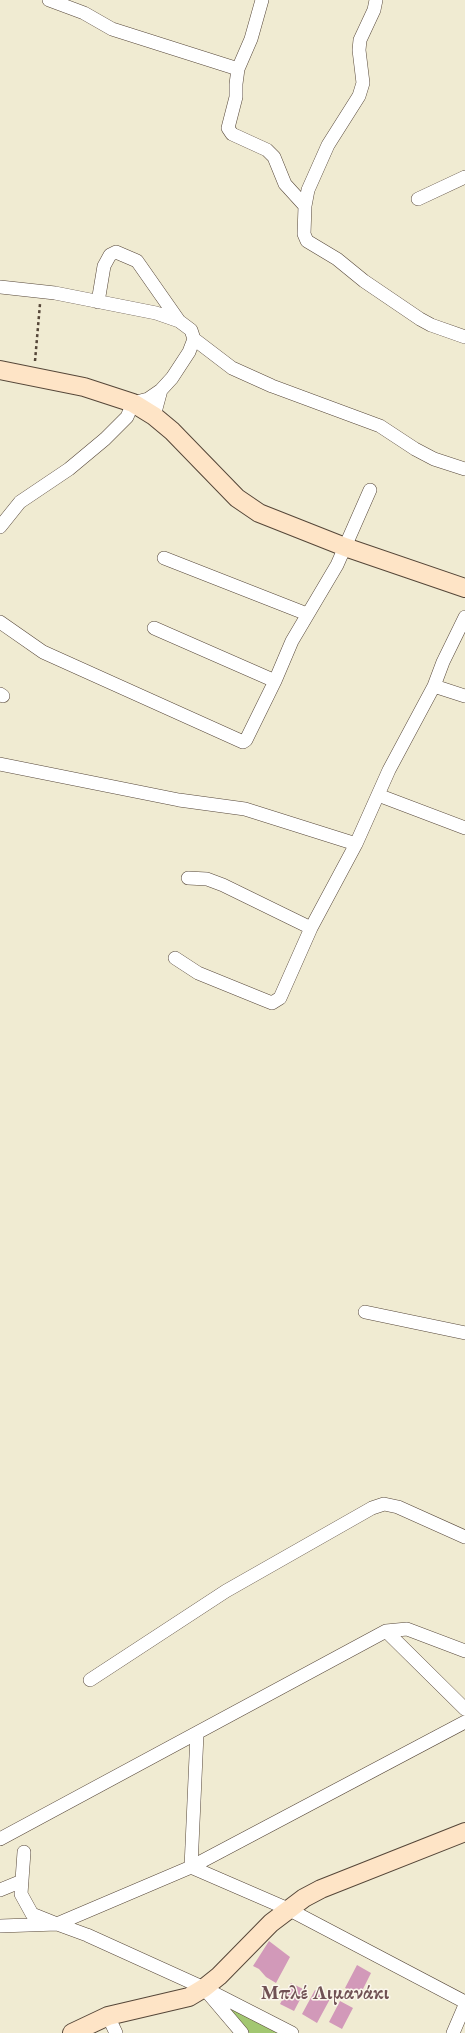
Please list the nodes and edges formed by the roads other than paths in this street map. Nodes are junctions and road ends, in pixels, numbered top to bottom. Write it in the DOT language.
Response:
graph roads {
  1 [pos="49,0"];
  2 [pos="262,0"];
  3 [pos="376,0"];
  4 [pos="238,69"];
  5 [pos="465,177"];
  6 [pos="418,199"];
  7 [pos="305,206"];
  8 [pos="0,287"];
  9 [pos="98,302"];
  10 [pos="179,321"];
  11 [pos="465,337"];
  12 [pos="194,339"];
  13 [pos="0,370"];
  14 [pos="161,390"];
  15 [pos="133,403"];
  16 [pos="154,416"];
  17 [pos="465,469"];
  18 [pos="370,490"];
  19 [pos="0,527"];
  20 [pos="345,547"];
  21 [pos="164,558"];
  22 [pos="465,588"];
  23 [pos="307,614"];
  24 [pos="465,617"];
  25 [pos="0,622"];
  26 [pos="154,628"];
  27 [pos="275,681"];
  28 [pos="434,686"];
  29 [pos="465,696"];
  30 [pos="0,764"];
  31 [pos="378,795"];
  32 [pos="465,828"];
  33 [pos="356,844"];
  34 [pos="188,878"];
  35 [pos="311,928"];
  36 [pos="175,958"];
  37 [pos="365,1312"];
  38 [pos="465,1334"];
  39 [pos="465,1537"];
  40 [pos="386,1631"];
  41 [pos="465,1651"];
  42 [pos="90,1680"];
  43 [pos="465,1709"];
  44 [pos="465,1722"];
  45 [pos="197,1734"];
  46 [pos="465,1832"];
  47 [pos="0,1840"];
  48 [pos="24,1852"];
  49 [pos="191,1866"];
  50 [pos="22,1881"];
  51 [pos="0,1890"];
  52 [pos="288,1908"];
  53 [pos="57,1924"];
  54 [pos="0,1926"];
  55 [pos="204,1988"];
  56 [pos="465,2004"];
  57 [pos="108,2016"];
  58 [pos="72,2033"];
  59 [pos="116,2033"];
  60 [pos="242,2033"];
  61 [pos="292,2033"];
  62 [pos="453,2033"];
  1 -- 4 [label="street"];
  2 -- 4 [label="street"];
  3 -- 7 [label="street"];
  4 -- 7 [label="street"];
  5 -- 6 [label="street"];
  7 -- 11 [label="street"];
  8 -- 9 [label="street"];
  9 -- 10 [label="street"];
  9 -- 10 [label="street"];
  10 -- 12 [label="street"];
  12 -- 14 [label="street"];
  12 -- 17 [label="street"];
  13 -- 15 [label="street"];
  14 -- 15 [label="street"];
  14 -- 16 [label="street"];
  15 -- 16 [label="street"];
  15 -- 19 [label="street"];
  16 -- 20 [label="street"];
  18 -- 20 [label="street"];
  20 -- 22 [label="street"];
  20 -- 23 [label="street"];
  21 -- 23 [label="street"];
  23 -- 27 [label="street"];
  24 -- 28 [label="street"];
  25 -- 27 [label="street"];
  26 -- 27 [label="street"];
  28 -- 29 [label="street"];
  28 -- 31 [label="street"];
  30 -- 33 [label="street"];
  31 -- 32 [label="street"];
  31 -- 33 [label="street"];
  33 -- 35 [label="street"];
  34 -- 35 [label="street"];
  35 -- 36 [label="street"];
  37 -- 38 [label="street"];
  39 -- 42 [label="street"];
  40 -- 41 [label="street"];
  40 -- 43 [label="street"];
  40 -- 45 [label="street"];
  44 -- 49 [label="street"];
  45 -- 47 [label="street"];
  45 -- 49 [label="street"];
  46 -- 52 [label="street"];
  48 -- 50 [label="street"];
  49 -- 52 [label="street"];
  49 -- 53 [label="street"];
  50 -- 51 [label="street"];
  50 -- 53 [label="street"];
  52 -- 55 [label="street"];
  52 -- 56 [label="street"];
  53 -- 54 [label="street"];
  53 -- 55 [label="street"];
  55 -- 57 [label="street"];
  55 -- 60 [label="street"];
  55 -- 61 [label="street"];
  56 -- 62 [label="street"];
  57 -- 58 [label="street"];
  57 -- 59 [label="street"];
}
